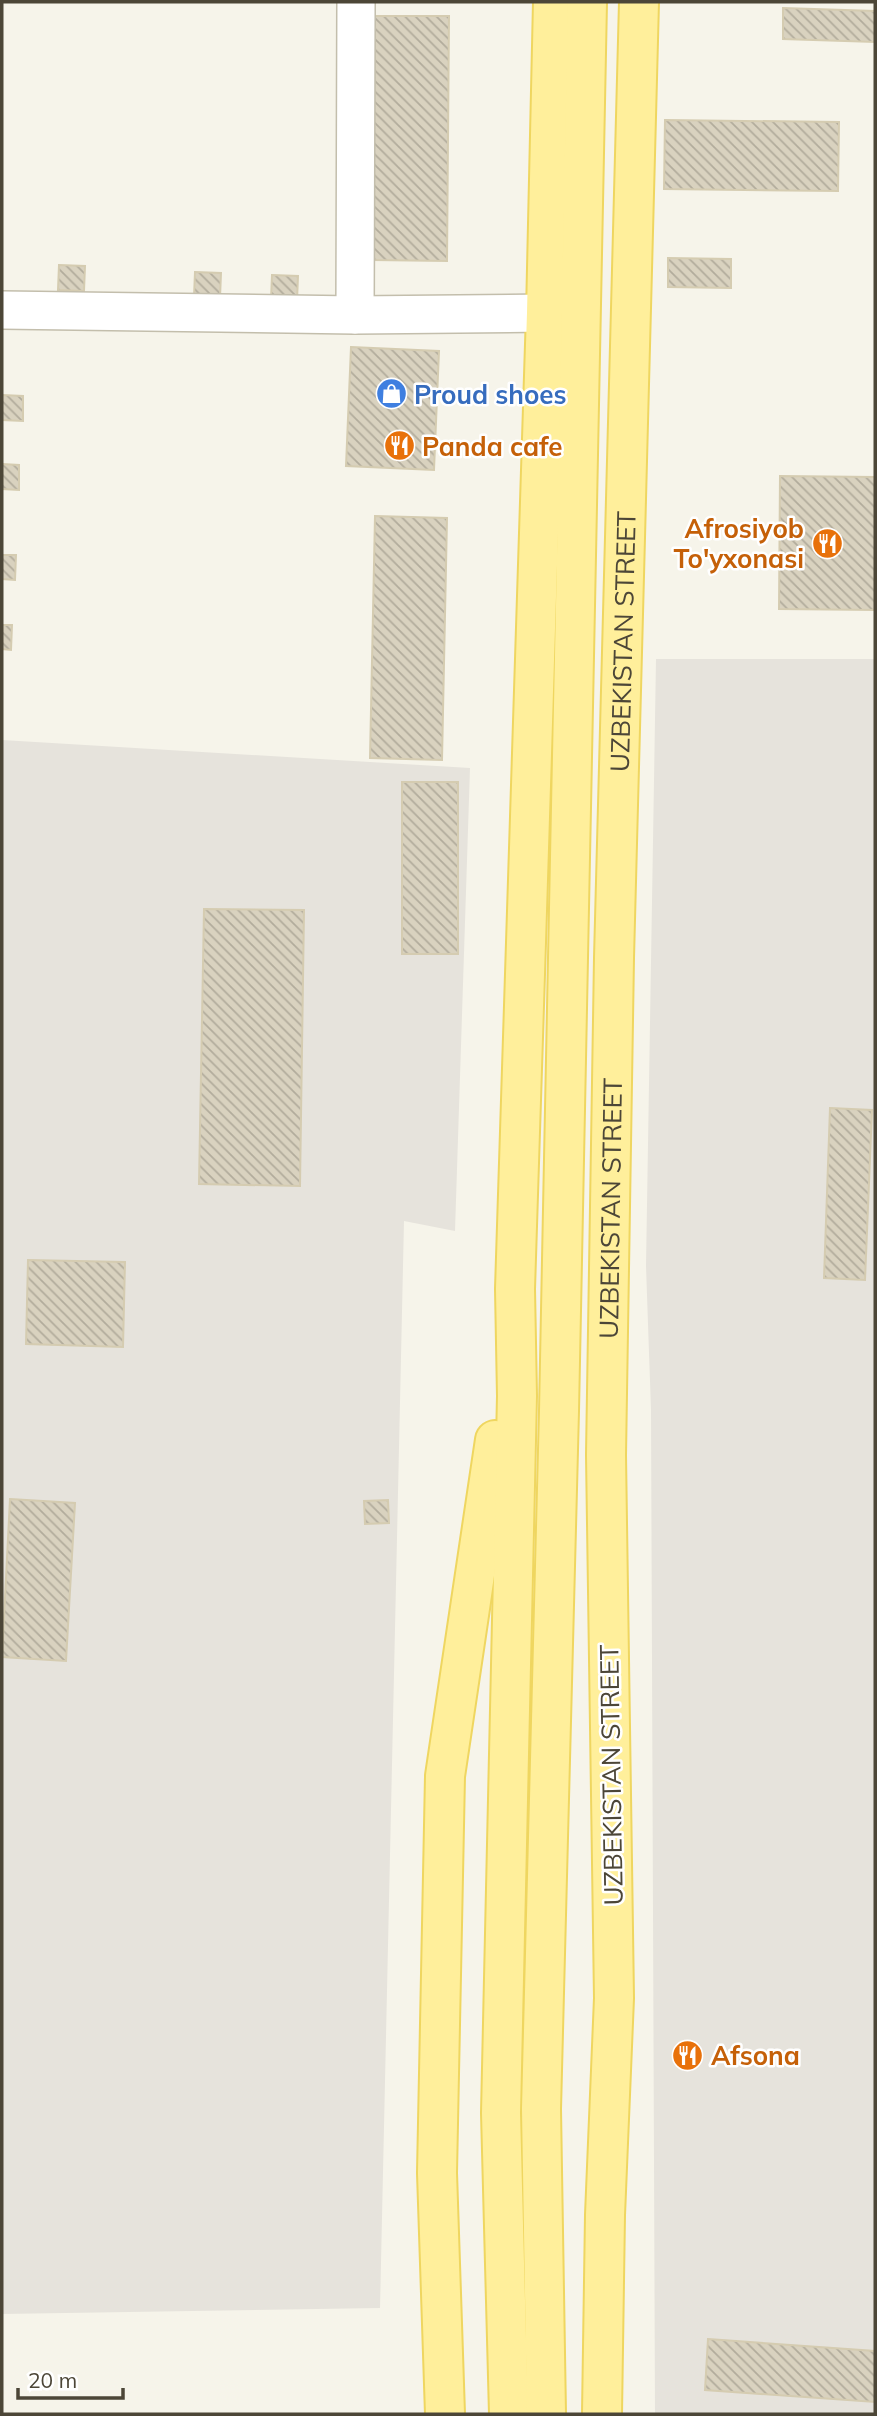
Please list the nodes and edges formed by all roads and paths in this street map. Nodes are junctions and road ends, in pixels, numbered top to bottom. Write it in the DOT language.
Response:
graph roads {
  1 [pos="356,2"];
  2 [pos="553,2"];
  3 [pos="587,2"];
  4 [pos="639,2"];
  5 [pos="2,310"];
  6 [pos="546,313"];
  7 [pos="355,315"];
  8 [pos="515,1289"];
  9 [pos="559,1411"];
  10 [pos="606,1455"];
  11 [pos="445,2414"];
  12 [pos="509,2414"];
  13 [pos="546,2414"];
  14 [pos="602,2414"];
  1 -- 7 [label="lane"];
  2 -- 6 [label="main road"];
  3 -- 9 [label="main road, UZBEKISTAN STREET"];
  4 -- 10 [label="main road, UZBEKISTAN STREET"];
  5 -- 7 [label="lane"];
  6 -- 7 [label="lane"];
  6 -- 8 [label="main road"];
  8 -- 11 [label="main road"];
  8 -- 12 [label="main road"];
  9 -- 10 [label="main road"];
  9 -- 13 [label="main road, UZBEKISTAN STREET"];
  10 -- 14 [label="main road, UZBEKISTAN STREET"];
}
